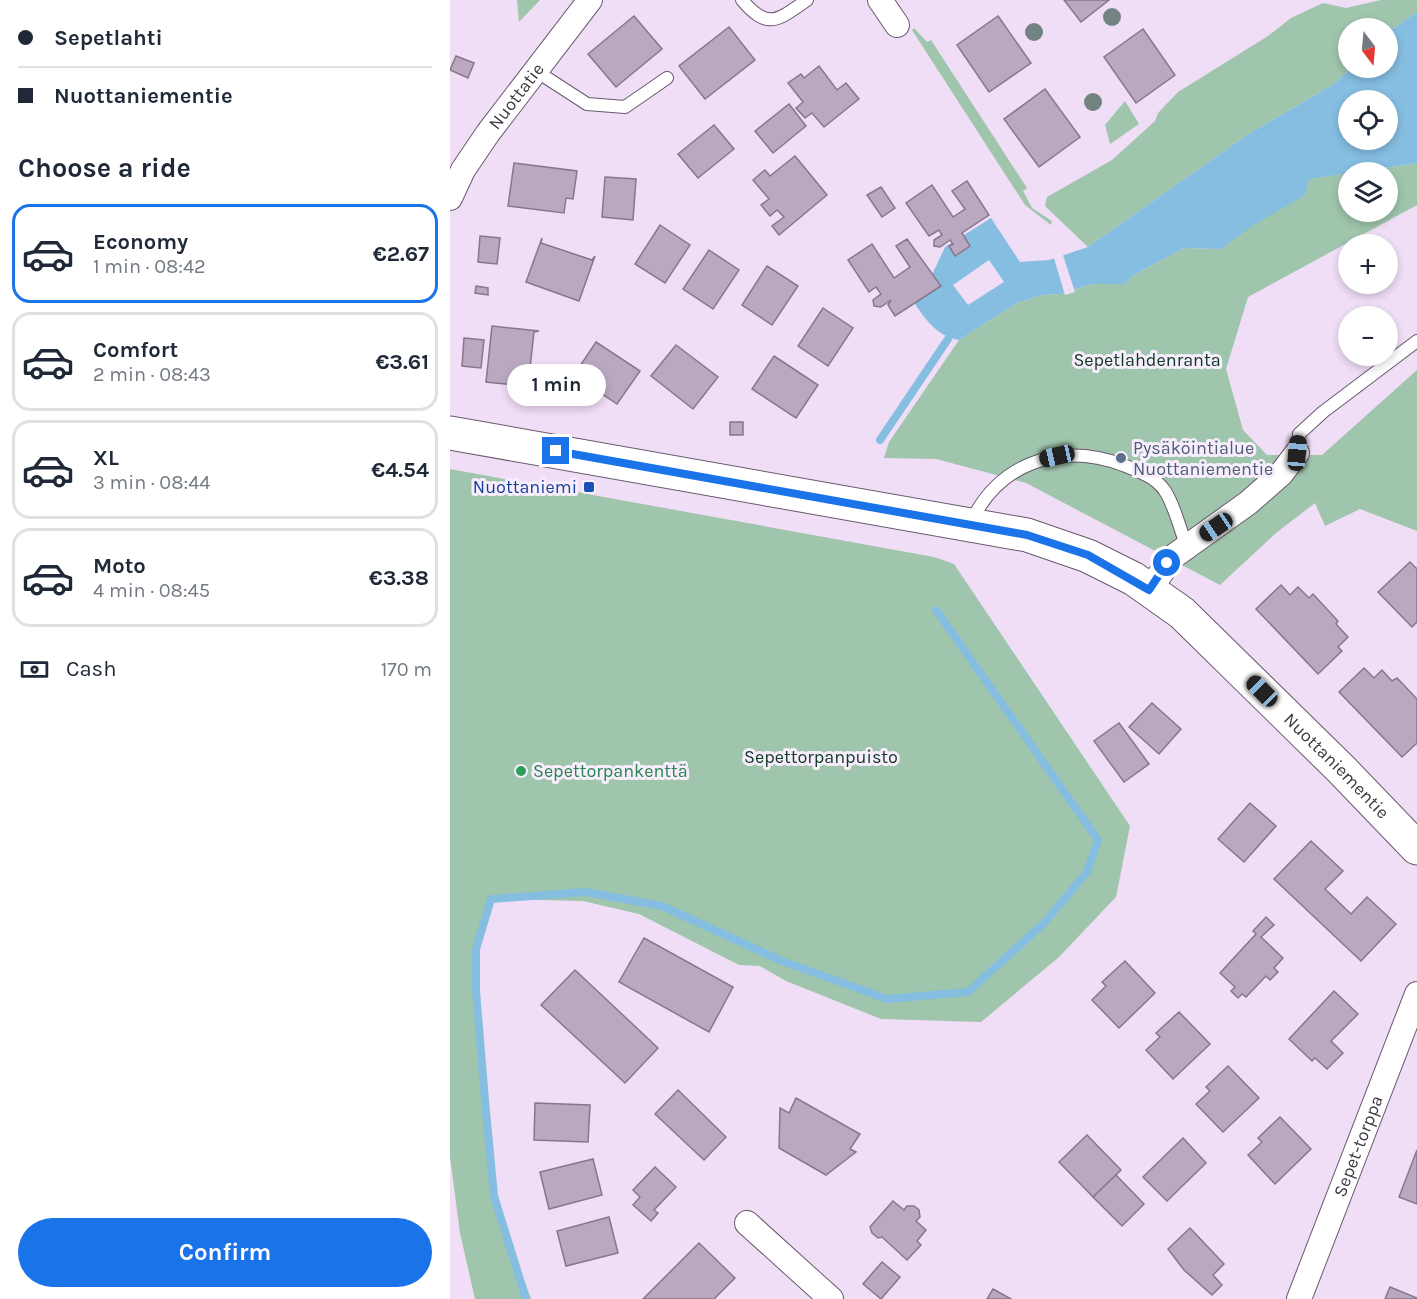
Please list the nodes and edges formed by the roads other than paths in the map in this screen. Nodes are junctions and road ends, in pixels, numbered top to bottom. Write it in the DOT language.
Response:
graph roads {
  1 [pos="590,0"];
  2 [pos="742,0"];
  3 [pos="807,0"];
  4 [pos="880,0"];
  5 [pos="897,25"];
  6 [pos="536,71"];
  7 [pos="668,78"];
  8 [pos="450,198"];
  9 [pos="1417,341"];
  10 [pos="450,433"];
  11 [pos="1297,453"];
  12 [pos="970,524"];
  13 [pos="1187,547"];
  14 [pos="1149,590"];
  15 [pos="1417,849"];
  16 [pos="1417,994"];
  17 [pos="747,1223"];
  18 [pos="831,1299"];
  19 [pos="1299,1299"];
  1 -- 6 [label="street, Nuottatie"];
  2 -- 3 [label="lane"];
  4 -- 5 [label="street"];
  6 -- 7 [label="lane"];
  6 -- 8 [label="street, Nuottatie"];
  9 -- 11 [label="lane"];
  10 -- 12 [label="main road, Nuottaniementie"];
  11 -- 13 [label="street"];
  12 -- 13 [label="lane"];
  12 -- 14 [label="main road, Nuottaniementie"];
  13 -- 14 [label="street"];
  14 -- 15 [label="main road, Nuottaniementie"];
  16 -- 19 [label="street, Sepet-torppa"];
  17 -- 18 [label="street"];
}
